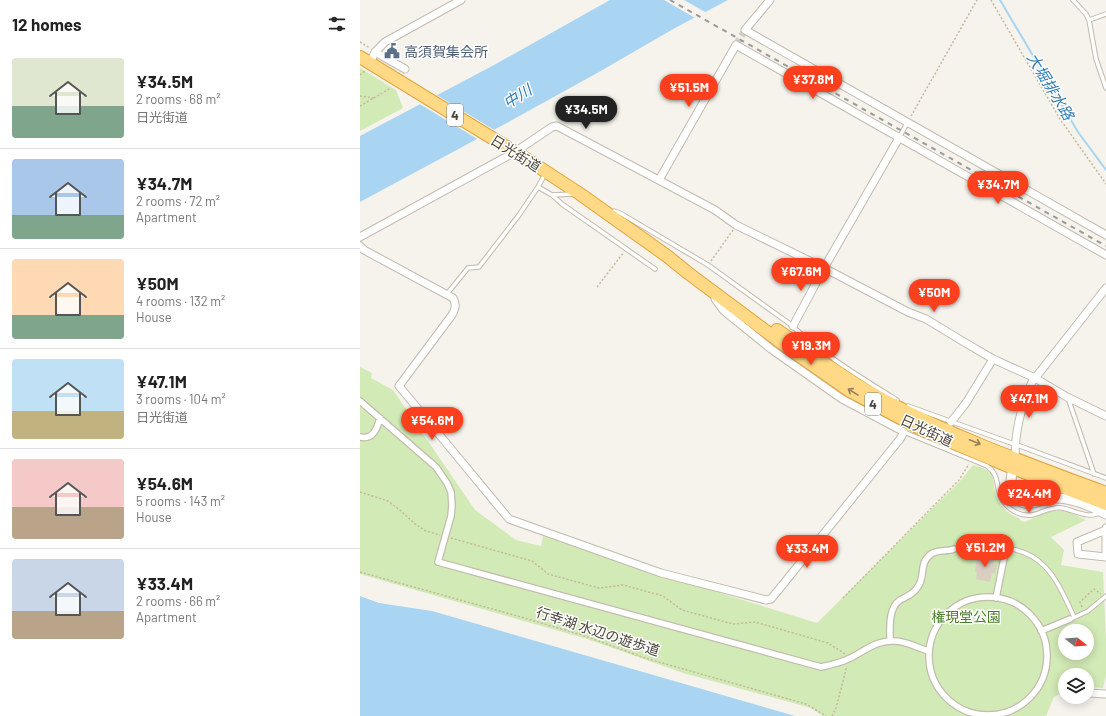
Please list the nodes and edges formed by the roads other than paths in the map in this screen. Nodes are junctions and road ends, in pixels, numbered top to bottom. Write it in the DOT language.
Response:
graph roads {
  1 [pos="461,0"];
  2 [pos="770,0"];
  3 [pos="1073,0"];
  4 [pos="1106,14"];
  5 [pos="1089,20"];
  6 [pos="373,50"];
  7 [pos="365,63"];
  8 [pos="404,69"];
  9 [pos="1106,88"];
  10 [pos="907,123"];
  11 [pos="899,138"];
  12 [pos="510,149"];
  13 [pos="546,172"];
  14 [pos="659,180"];
  15 [pos="538,186"];
  16 [pos="580,194"];
  17 [pos="552,195"];
  18 [pos="611,215"];
  19 [pos="1106,235"];
  20 [pos="360,237"];
  21 [pos="360,246"];
  22 [pos="1106,255"];
  23 [pos="824,268"];
  24 [pos="655,269"];
  25 [pos="1106,288"];
  26 [pos="717,292"];
  27 [pos="446,294"];
  28 [pos="793,326"];
  29 [pos="993,359"];
  30 [pos="1035,378"];
  31 [pos="1067,397"];
  32 [pos="360,401"];
  33 [pos="901,406"];
  34 [pos="1106,416"];
  35 [pos="380,418"];
  36 [pos="951,422"];
  37 [pos="904,432"];
  38 [pos="360,437"];
  39 [pos="1011,444"];
  40 [pos="1020,446"];
  41 [pos="1014,463"];
  42 [pos="1094,474"];
  43 [pos="1106,478"];
  44 [pos="1106,493"];
  45 [pos="1104,510"];
  46 [pos="1106,525"];
  47 [pos="1106,530"];
  48 [pos="1006,548"];
  49 [pos="954,549"];
  50 [pos="1106,557"];
  51 [pos="1106,596"];
  52 [pos="996,598"];
  53 [pos="1072,618"];
  54 [pos="1041,631"];
  55 [pos="890,641"];
  56 [pos="929,650"];
  57 [pos="1094,693"];
  58 [pos="1106,694"];
  1 -- 6 [label="street"];
  2 -- 10 [label="street"];
  3 -- 5 [label="lane"];
  4 -- 5 [label="lane"];
  5 -- 9 [label="lane"];
  6 -- 7 [label="street"];
  6 -- 8 [label="street"];
  7 -- 12 [label="highway, 日光街道 / 4"];
  10 -- 11 [label="lane"];
  10 -- 19 [label="street"];
  11 -- 14 [label="street"];
  11 -- 22 [label="street"];
  11 -- 23 [label="street"];
  12 -- 13 [label="highway, 日光街道 / 4"];
  12 -- 14 [label="street"];
  12 -- 20 [label="street"];
  13 -- 15 [label="lane"];
  13 -- 16 [label="highway, 日光街道 / 4"];
  14 -- 23 [label="street"];
  15 -- 17 [label="lane"];
  15 -- 27 [label="lane"];
  16 -- 17 [label="lane"];
  16 -- 18 [label="highway, 日光街道 / 4"];
  17 -- 24 [label="lane"];
  18 -- 26 [label="highway, 日光街道 / 4"];
  18 -- 28 [label="lane"];
  21 -- 27 [label="street"];
  23 -- 28 [label="street"];
  23 -- 29 [label="street"];
  25 -- 30 [label="street"];
  26 -- 33 [label="highway, 日光街道 / 4"];
  26 -- 37 [label="street"];
  41 -- 26 [label="highway, 日光街道 / 4, one-way"];
  27 -- 37 [label="street"];
  28 -- 33 [label="lane"];
  29 -- 30 [label="street"];
  29 -- 36 [label="street"];
  30 -- 31 [label="street"];
  30 -- 41 [label="street"];
  31 -- 34 [label="street"];
  31 -- 42 [label="lane"];
  32 -- 35 [label="street"];
  33 -- 36 [label="lane"];
  33 -- 41 [label="highway, 日光街道 / 4, one-way"];
  35 -- 38 [label="street"];
  35 -- 55 [label="street"];
  36 -- 39 [label="lane"];
  37 -- 45 [label="lane"];
  40 -- 42 [label="lane"];
  41 -- 44 [label="highway, 日光街道 / 4"];
  41 -- 45 [label="highway, 日光街道 / 4"];
  41 -- 45 [label="street"];
  42 -- 43 [label="lane"];
  46 -- 47 [label="street"];
  47 -- 50 [label="street"];
  47 -- 50 [label="street"];
  48 -- 49 [label="lane"];
  48 -- 52 [label="street"];
  48 -- 53 [label="lane"];
  49 -- 55 [label="street"];
  51 -- 53 [label="lane"];
  52 -- 54 [label="street"];
  52 -- 56 [label="street"];
  53 -- 54 [label="street"];
  54 -- 56 [label="street"];
  55 -- 56 [label="street"];
  57 -- 58 [label="street"];
}
